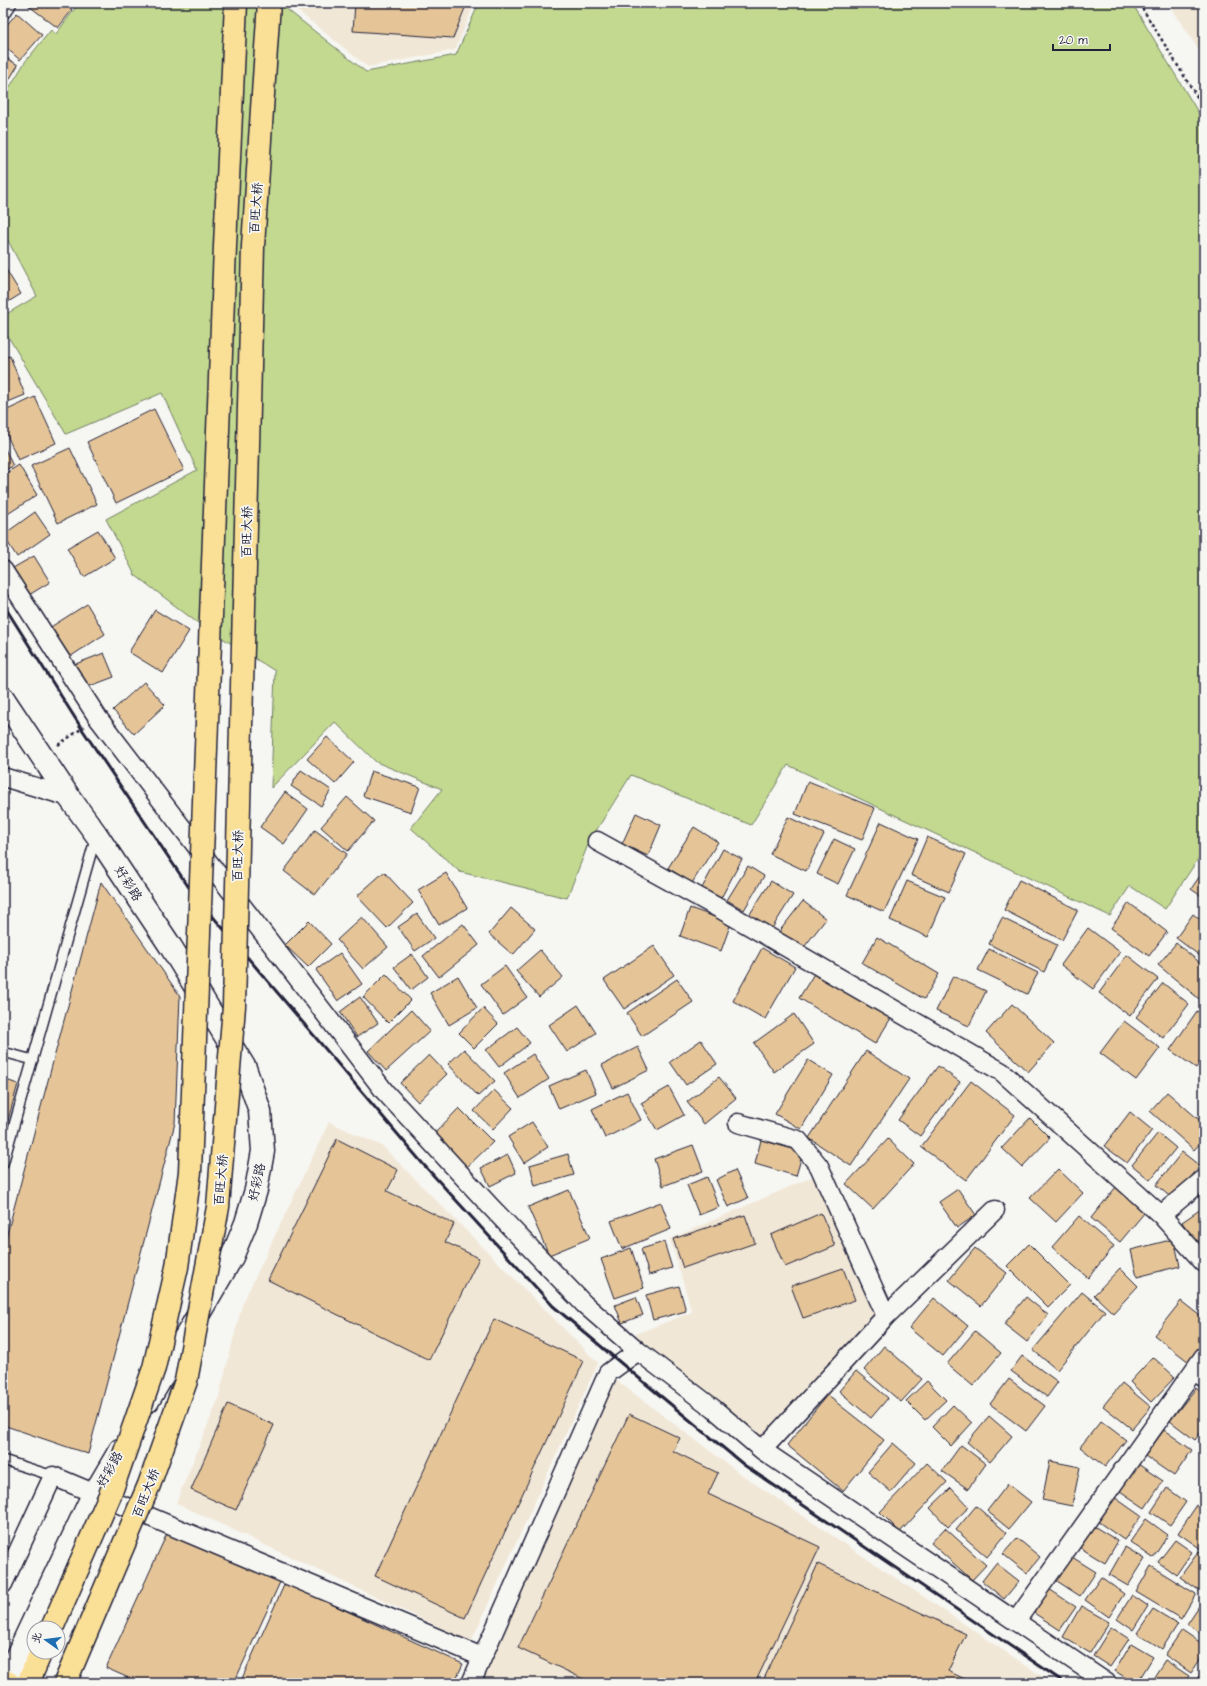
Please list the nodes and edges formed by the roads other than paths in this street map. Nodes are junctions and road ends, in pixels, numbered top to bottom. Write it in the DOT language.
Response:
graph roads {
  1 [pos="7,3"];
  2 [pos="236,3"];
  3 [pos="269,3"];
  4 [pos="3,9"];
  5 [pos="3,570"];
  6 [pos="3,698"];
  7 [pos="3,777"];
  8 [pos="70,797"];
  9 [pos="96,834"];
  10 [pos="597,841"];
  11 [pos="3,1052"];
  12 [pos="33,1060"];
  13 [pos="738,1123"];
  14 [pos="3,1164"];
  15 [pos="1204,1179"];
  16 [pos="995,1210"];
  17 [pos="1161,1215"];
  18 [pos="1204,1263"];
  19 [pos="886,1316"];
  20 [pos="638,1351"];
  21 [pos="1204,1356"];
  22 [pos="1198,1378"];
  23 [pos="762,1450"];
  24 [pos="3,1460"];
  25 [pos="53,1476"];
  26 [pos="94,1494"];
  27 [pos="3,1584"];
  28 [pos="55,1620"];
  29 [pos="1016,1621"];
  30 [pos="482,1657"];
  31 [pos="38,1660"];
  32 [pos="5,1682"];
  33 [pos="28,1683"];
  34 [pos="65,1683"];
  35 [pos="471,1683"];
  36 [pos="1107,1683"];
  1 -- 4 [label="street"];
  2 -- 28 [label="main road, bridge"];
  3 -- 34 [label="main road, 百旺大桥, bridge"];
  5 -- 20 [label="street"];
  6 -- 8 [label="street, 好彩路"];
  7 -- 8 [label="street"];
  8 -- 9 [label="street, 好彩路"];
  9 -- 12 [label="lane"];
  9 -- 26 [label="street, 好彩路"];
  10 -- 17 [label="street"];
  11 -- 12 [label="lane"];
  12 -- 14 [label="lane"];
  13 -- 19 [label="street"];
  15 -- 17 [label="street"];
  16 -- 19 [label="street"];
  17 -- 18 [label="street"];
  19 -- 23 [label="street"];
  20 -- 23 [label="street"];
  20 -- 30 [label="street"];
  21 -- 22 [label="street"];
  22 -- 29 [label="street"];
  23 -- 29 [label="street"];
  24 -- 25 [label="lane"];
  25 -- 26 [label="street"];
  25 -- 27 [label="street"];
  26 -- 30 [label="street"];
  26 -- 32 [label="street, 好彩路"];
  29 -- 36 [label="street"];
  30 -- 35 [label="street"];
  31 -- 33 [label="main road"];
}
